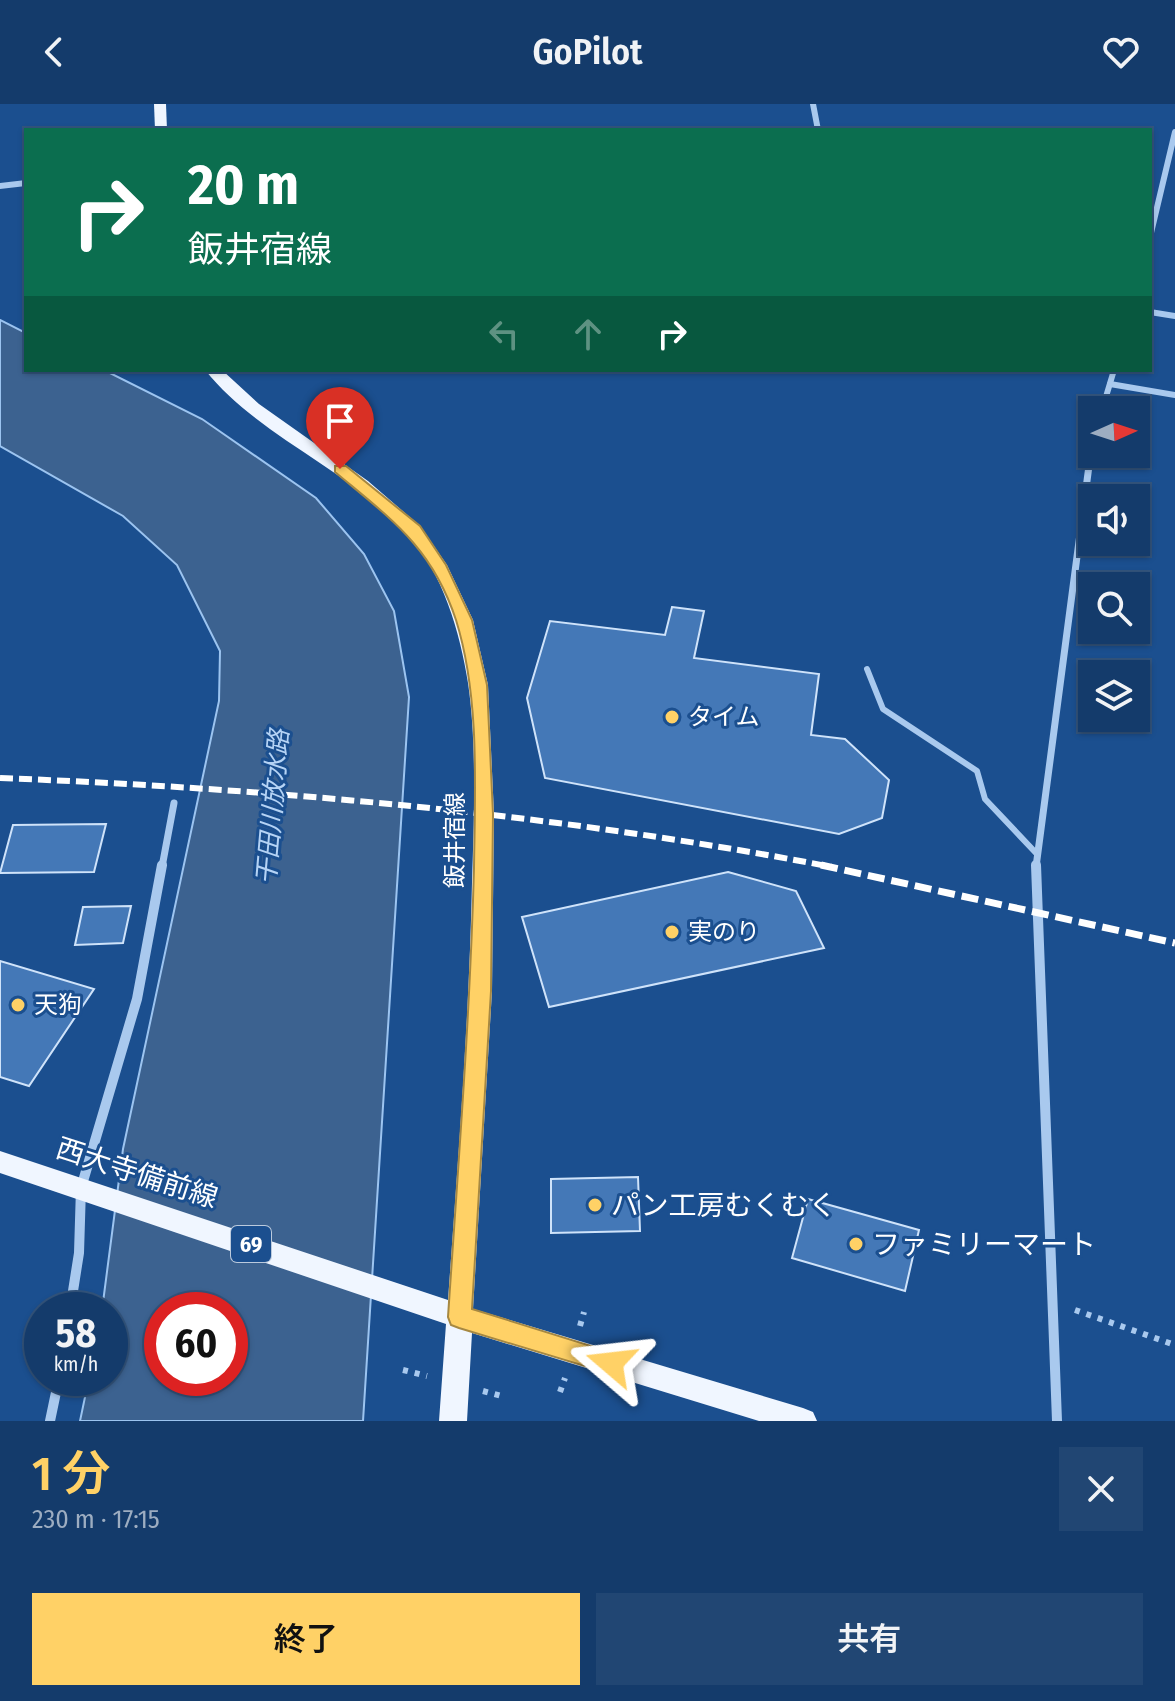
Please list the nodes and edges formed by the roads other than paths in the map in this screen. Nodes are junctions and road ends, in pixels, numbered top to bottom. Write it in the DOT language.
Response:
graph roads {
  1 [pos="160,104"];
  2 [pos="813,104"];
  3 [pos="161,128"];
  4 [pos="818,128"];
  5 [pos="1175,132"];
  6 [pos="24,183"];
  7 [pos="0,186"];
  8 [pos="1152,229"];
  9 [pos="1152,312"];
  10 [pos="1175,316"];
  11 [pos="215,372"];
  12 [pos="1113,372"];
  13 [pos="1110,384"];
  14 [pos="1175,395"];
  15 [pos="1106,396"];
  16 [pos="1089,468"];
  17 [pos="867,669"];
  18 [pos="174,803"];
  19 [pos="1036,853"];
  20 [pos="0,1162"];
  21 [pos="93,1192"];
  22 [pos="73,1292"];
  23 [pos="459,1317"];
  24 [pos="55,1396"];
  25 [pos="50,1421"];
  26 [pos="453,1421"];
  27 [pos="803,1421"];
  28 [pos="1057,1421"];
  1 -- 3 [label="main road"];
  2 -- 4 [label="street"];
  5 -- 8 [label="street"];
  6 -- 7 [label="street"];
  9 -- 10 [label="street"];
  11 -- 23 [label="main road, 飯井宿線"];
  12 -- 13 [label="street"];
  13 -- 14 [label="street"];
  13 -- 15 [label="street"];
  16 -- 19 [label="street"];
  17 -- 19 [label="lane"];
  18 -- 21 [label="street"];
  19 -- 28 [label="street"];
  20 -- 21 [label="main road, 西大寺備前線 / 69"];
  21 -- 22 [label="street"];
  21 -- 23 [label="main road, 西大寺備前線 / 69"];
  23 -- 26 [label="main road, 飯井宿線"];
  23 -- 27 [label="main road, 西大寺備前線 / 69"];
  24 -- 25 [label="street"];
}
